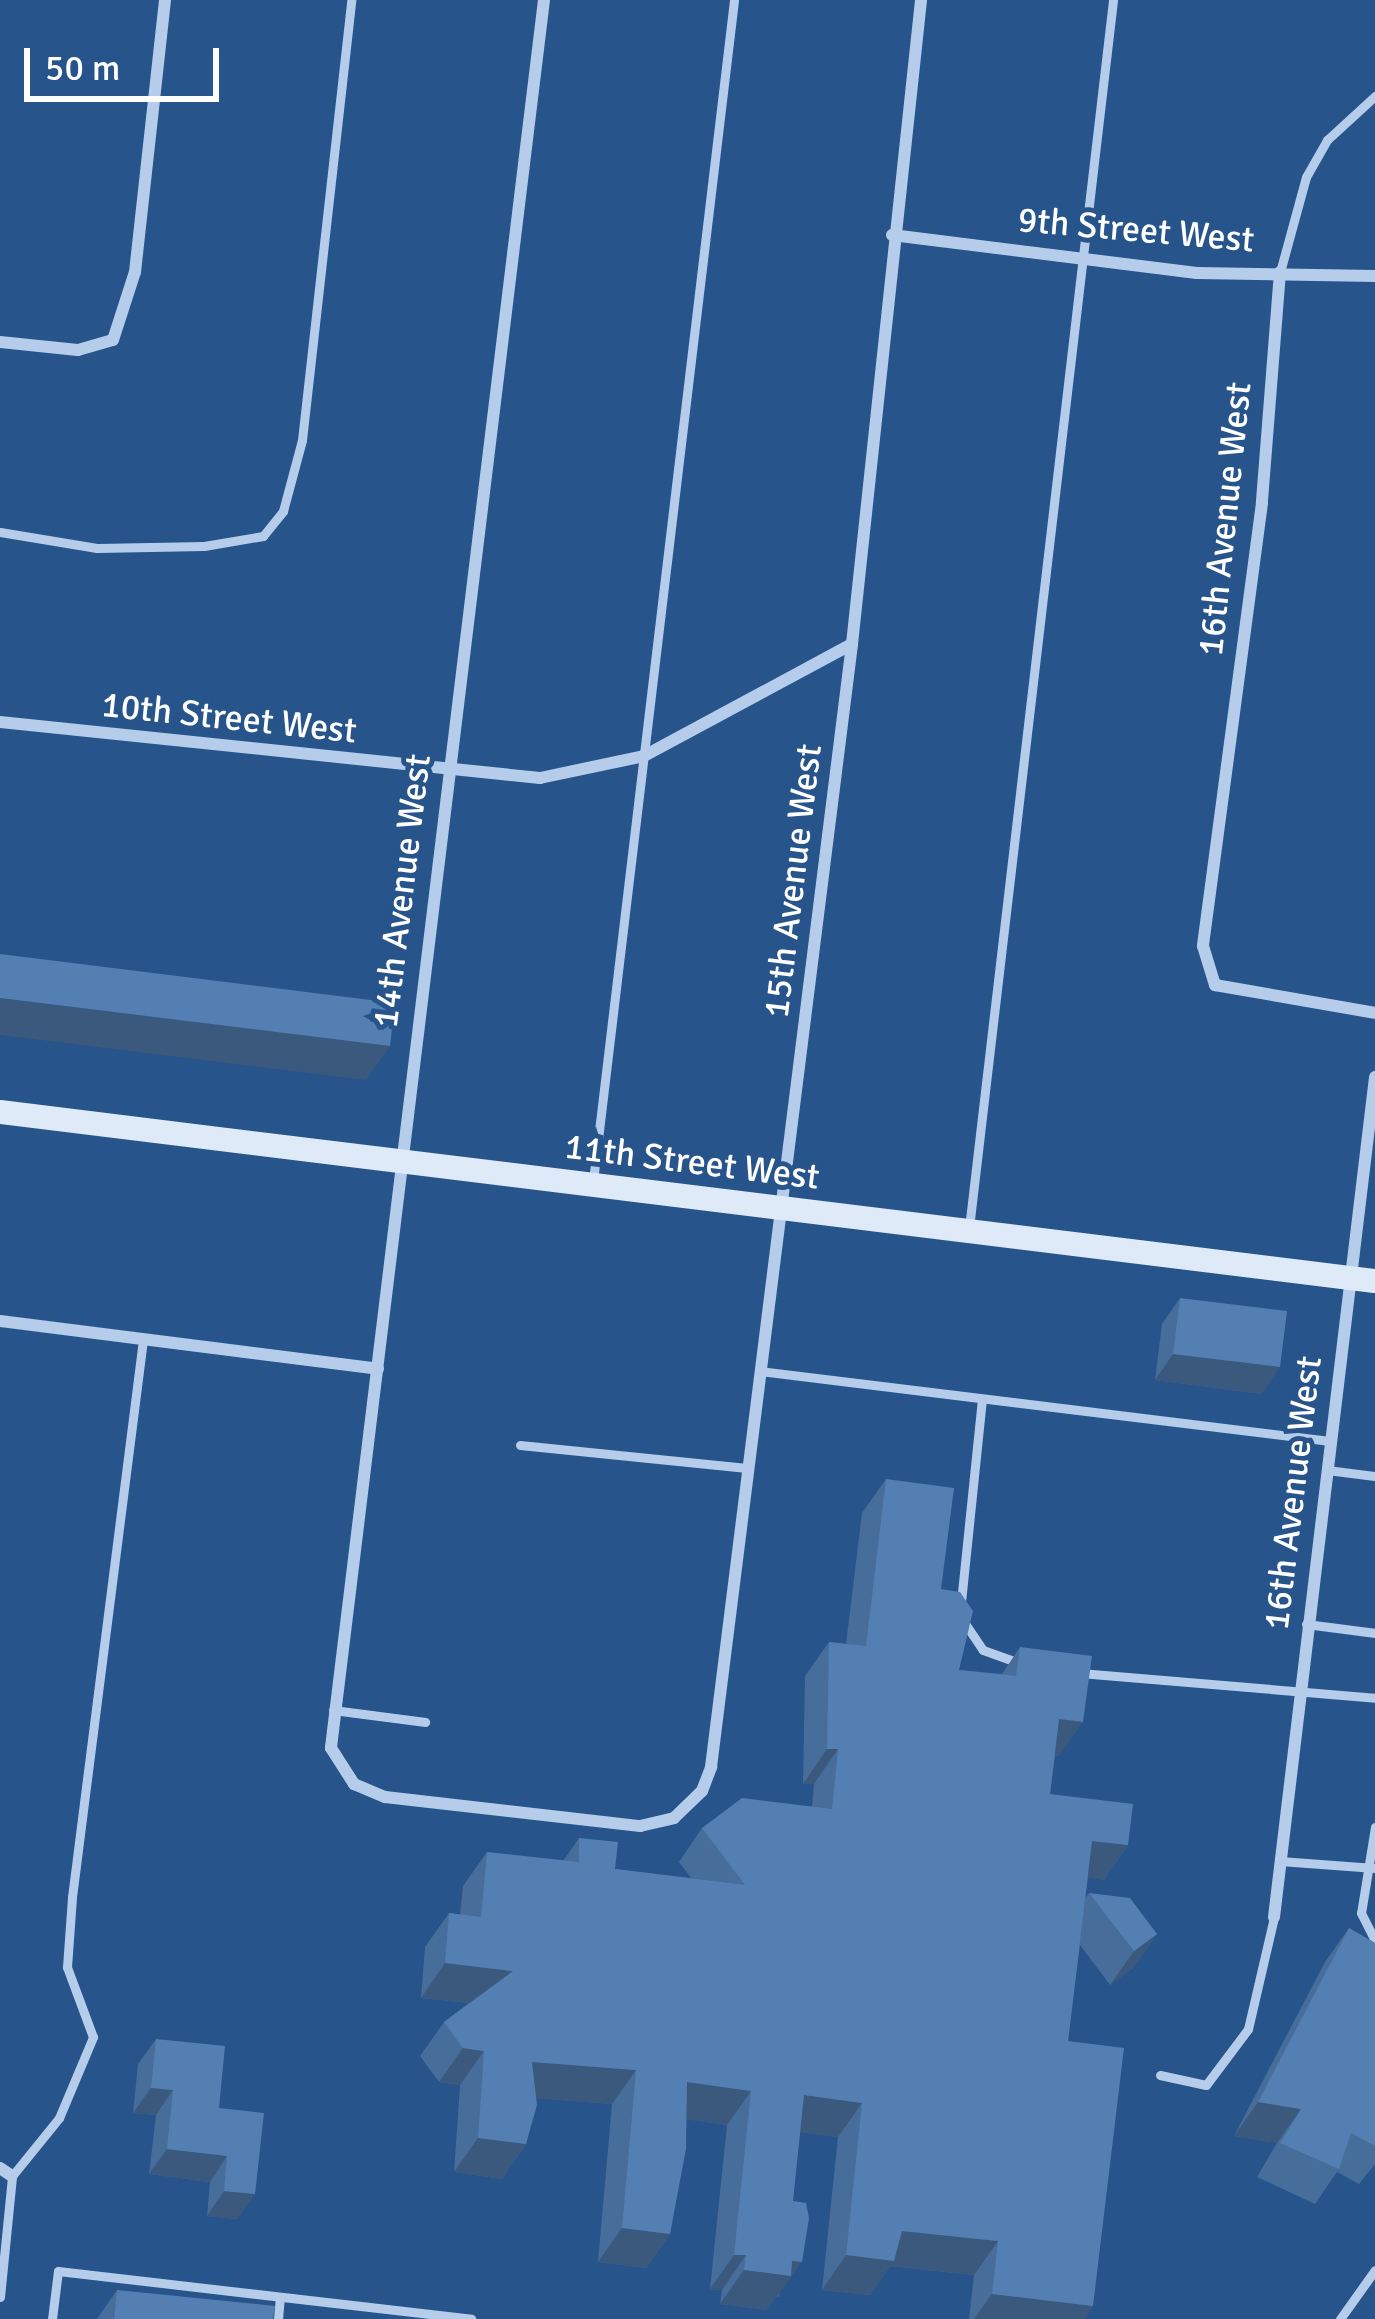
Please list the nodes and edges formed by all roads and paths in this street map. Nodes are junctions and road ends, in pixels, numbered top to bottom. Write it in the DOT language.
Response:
graph roads {
  1 [pos="165,0"];
  2 [pos="352,0"];
  3 [pos="544,0"];
  4 [pos="734,0"];
  5 [pos="921,0"];
  6 [pos="1113,0"];
  7 [pos="1375,96"];
  8 [pos="892,235"];
  9 [pos="1082,259"];
  10 [pos="1280,272"];
  11 [pos="1375,276"];
  12 [pos="0,342"];
  13 [pos="0,532"];
  14 [pos="852,644"];
  15 [pos="0,722"];
  16 [pos="644,756"];
  17 [pos="447,773"];
  18 [pos="1375,1013"];
  19 [pos="1375,1076"];
  20 [pos="0,1112"];
  21 [pos="402,1163"];
  22 [pos="592,1186"];
  23 [pos="781,1209"];
  24 [pos="968,1231"];
  25 [pos="1363,1279"];
  26 [pos="0,1321"];
  27 [pos="143,1340"];
  28 [pos="378,1370"];
  29 [pos="760,1371"];
  30 [pos="982,1399"];
  31 [pos="1330,1441"];
  32 [pos="520,1444"];
  33 [pos="747,1468"];
  34 [pos="1326,1470"];
  35 [pos="1375,1476"];
  36 [pos="1306,1624"];
  37 [pos="1375,1633"];
  38 [pos="1042,1667"];
  39 [pos="1060,1670"];
  40 [pos="1298,1693"];
  41 [pos="1375,1699"];
  42 [pos="333,1710"];
  43 [pos="425,1722"];
  44 [pos="354,1784"];
  45 [pos="1375,1827"];
  46 [pos="1280,1862"];
  47 [pos="1371,1868"];
  48 [pos="1274,1917"];
  49 [pos="1375,1940"];
  50 [pos="1160,2075"];
  51 [pos="6,2172"];
  52 [pos="1375,2270"];
  53 [pos="0,2297"];
  54 [pos="280,2298"];
  55 [pos="52,2319"];
  56 [pos="278,2319"];
  57 [pos="471,2319"];
  58 [pos="1340,2319"];
  1 -- 12 [label="street"];
  2 -- 13 [label="lane"];
  3 -- 17 [label="street, 14th Avenue West"];
  4 -- 16 [label="lane"];
  5 -- 8 [label="street, 15th Avenue West"];
  6 -- 9 [label="lane"];
  7 -- 10 [label="lane"];
  8 -- 9 [label="street, 9th Street West"];
  8 -- 14 [label="street, 15th Avenue West"];
  9 -- 10 [label="street, 9th Street West"];
  9 -- 24 [label="lane"];
  10 -- 11 [label="street, 9th Street West"];
  10 -- 18 [label="street, 16th Avenue West"];
  14 -- 16 [label="street, 10th Street West"];
  14 -- 23 [label="street, 15th Avenue West"];
  15 -- 17 [label="street, 10th Street West"];
  16 -- 17 [label="street, 10th Street West"];
  16 -- 22 [label="lane"];
  17 -- 21 [label="street, 14th Avenue West"];
  19 -- 25 [label="street, 16th Avenue West"];
  20 -- 21 [label="main road, 11th Street West"];
  21 -- 22 [label="main road, 11th Street West"];
  21 -- 28 [label="street, 14th Avenue West"];
  22 -- 23 [label="main road, 11th Street West"];
  23 -- 24 [label="main road, 11th Street West"];
  23 -- 29 [label="street, 15th Avenue West"];
  24 -- 25 [label="main road, 11th Street West"];
  25 -- 31 [label="street, 16th Avenue West"];
  26 -- 27 [label="street"];
  27 -- 28 [label="street"];
  27 -- 51 [label="lane"];
  28 -- 42 [label="street, 14th Avenue West"];
  29 -- 30 [label="lane"];
  29 -- 33 [label="street, 15th Avenue West"];
  30 -- 31 [label="lane"];
  30 -- 38 [label="lane"];
  31 -- 34 [label="street, 16th Avenue West"];
  32 -- 33 [label="lane"];
  33 -- 44 [label="street, 15th Avenue West"];
  34 -- 35 [label="lane"];
  34 -- 36 [label="street, 16th Avenue West"];
  36 -- 37 [label="lane"];
  36 -- 40 [label="street, 16th Avenue West"];
  39 -- 40 [label="lane"];
  40 -- 41 [label="lane"];
  40 -- 46 [label="street, 16th Avenue West"];
  42 -- 43 [label="lane"];
  42 -- 44 [label="street, 14th Avenue West"];
  45 -- 47 [label="lane"];
  46 -- 47 [label="lane"];
  46 -- 48 [label="street, 16th Avenue West"];
  47 -- 49 [label="lane"];
  48 -- 50 [label="lane"];
  51 -- 53 [label="lane"];
  52 -- 58 [label="lane"];
  54 -- 55 [label="lane"];
  54 -- 56 [label="lane"];
  54 -- 57 [label="lane"];
}
